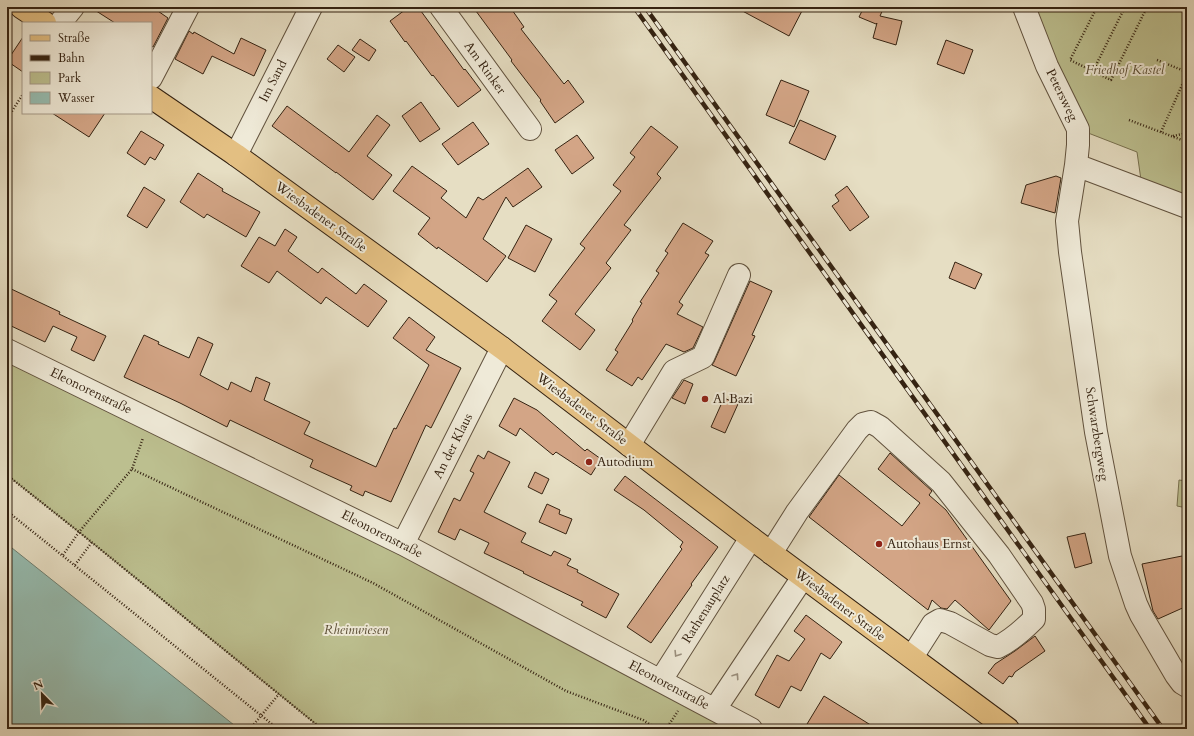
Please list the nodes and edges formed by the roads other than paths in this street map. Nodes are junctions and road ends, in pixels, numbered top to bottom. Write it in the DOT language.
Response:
graph roads {
  1 [pos="21,7"];
  2 [pos="73,7"];
  3 [pos="188,7"];
  4 [pos="311,7"];
  5 [pos="441,7"];
  6 [pos="1024,7"];
  7 [pos="44,22"];
  8 [pos="61,22"];
  9 [pos="152,76"];
  10 [pos="152,98"];
  11 [pos="530,129"];
  12 [pos="236,155"];
  13 [pos="1076,165"];
  14 [pos="1187,207"];
  15 [pos="739,275"];
  16 [pos="502,348"];
  17 [pos="7,350"];
  18 [pos="629,445"];
  19 [pos="751,538"];
  20 [pos="403,544"];
  21 [pos="771,553"];
  22 [pos="803,577"];
  23 [pos="912,658"];
  24 [pos="661,680"];
  25 [pos="1187,686"];
  26 [pos="715,709"];
  27 [pos="751,729"];
  28 [pos="1008,729"];
  1 -- 7 [label="main road"];
  2 -- 8 [label="street"];
  3 -- 9 [label="street"];
  4 -- 12 [label="street, Im Sand"];
  5 -- 11 [label="street, Am Rinker"];
  6 -- 13 [label="street, Petersweg"];
  10 -- 12 [label="main road, Wiesbadener Straße"];
  12 -- 16 [label="main road, Wiesbadener Straße"];
  13 -- 14 [label="street"];
  13 -- 25 [label="street, Schwarzbergweg"];
  15 -- 18 [label="street"];
  16 -- 18 [label="main road, Wiesbadener Straße"];
  16 -- 20 [label="street, An der Klaus"];
  17 -- 20 [label="street, Eleonorenstraße"];
  18 -- 19 [label="main road, Wiesbadener Straße"];
  19 -- 21 [label="main road, Wiesbadener Straße"];
  19 -- 24 [label="street, Rathenauplatz, one-way"];
  20 -- 24 [label="street, Eleonorenstraße"];
  21 -- 22 [label="main road, Wiesbadener Straße"];
  21 -- 23 [label="street"];
  22 -- 23 [label="main road, Wiesbadener Straße"];
  26 -- 22 [label="street, one-way"];
  23 -- 28 [label="main road, Wiesbadener Straße"];
  24 -- 26 [label="street, Eleonorenstraße"];
  26 -- 27 [label="street, Eleonorenstraße"];
}
